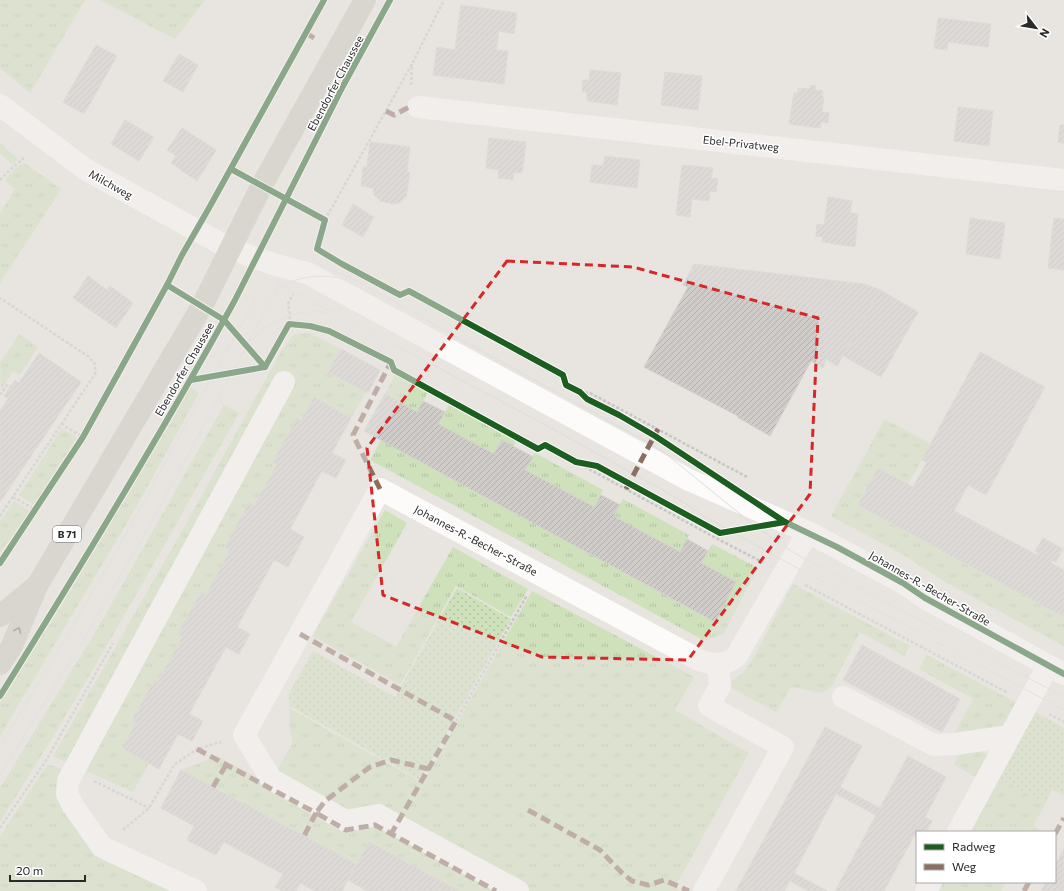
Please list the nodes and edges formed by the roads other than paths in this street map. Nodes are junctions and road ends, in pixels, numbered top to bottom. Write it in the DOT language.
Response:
graph roads {
  1 [pos="364,0"];
  2 [pos="0,105"];
  3 [pos="418,106"];
  4 [pos="1064,180"];
  5 [pos="231,249"];
  6 [pos="284,382"];
  7 [pos="808,532"];
  8 [pos="36,586"];
  9 [pos="0,616"];
  10 [pos="0,664"];
  11 [pos="718,664"];
  12 [pos="1056,670"];
  13 [pos="843,697"];
  14 [pos="1010,736"];
  15 [pos="959,831"];
  16 [pos="196,891"];
  17 [pos="518,891"];
  18 [pos="704,891"];
  1 -- 5 [label="main road, Ebendorfer Chaussee / B 71"];
  2 -- 5 [label="street, Milchweg"];
  3 -- 4 [label="street, Ebel-Privatweg"];
  5 -- 7 [label="street, Johannes-R.-Becher-Straße"];
  5 -- 8 [label="main road, Ebendorfer Chaussee / B 71"];
  6 -- 16 [label="street"];
  7 -- 11 [label="street"];
  7 -- 12 [label="street, Johannes-R.-Becher-Straße"];
  8 -- 9 [label="main road, Ebendorfer Chaussee / B 71"];
  10 -- 8 [label="main road, Ebendorfer Chaussee / B 71, one-way"];
  11 -- 17 [label="street, Johannes-R.-Becher-Straße"];
  11 -- 18 [label="street"];
  12 -- 14 [label="street"];
  13 -- 14 [label="street"];
  14 -- 15 [label="street"];
}
